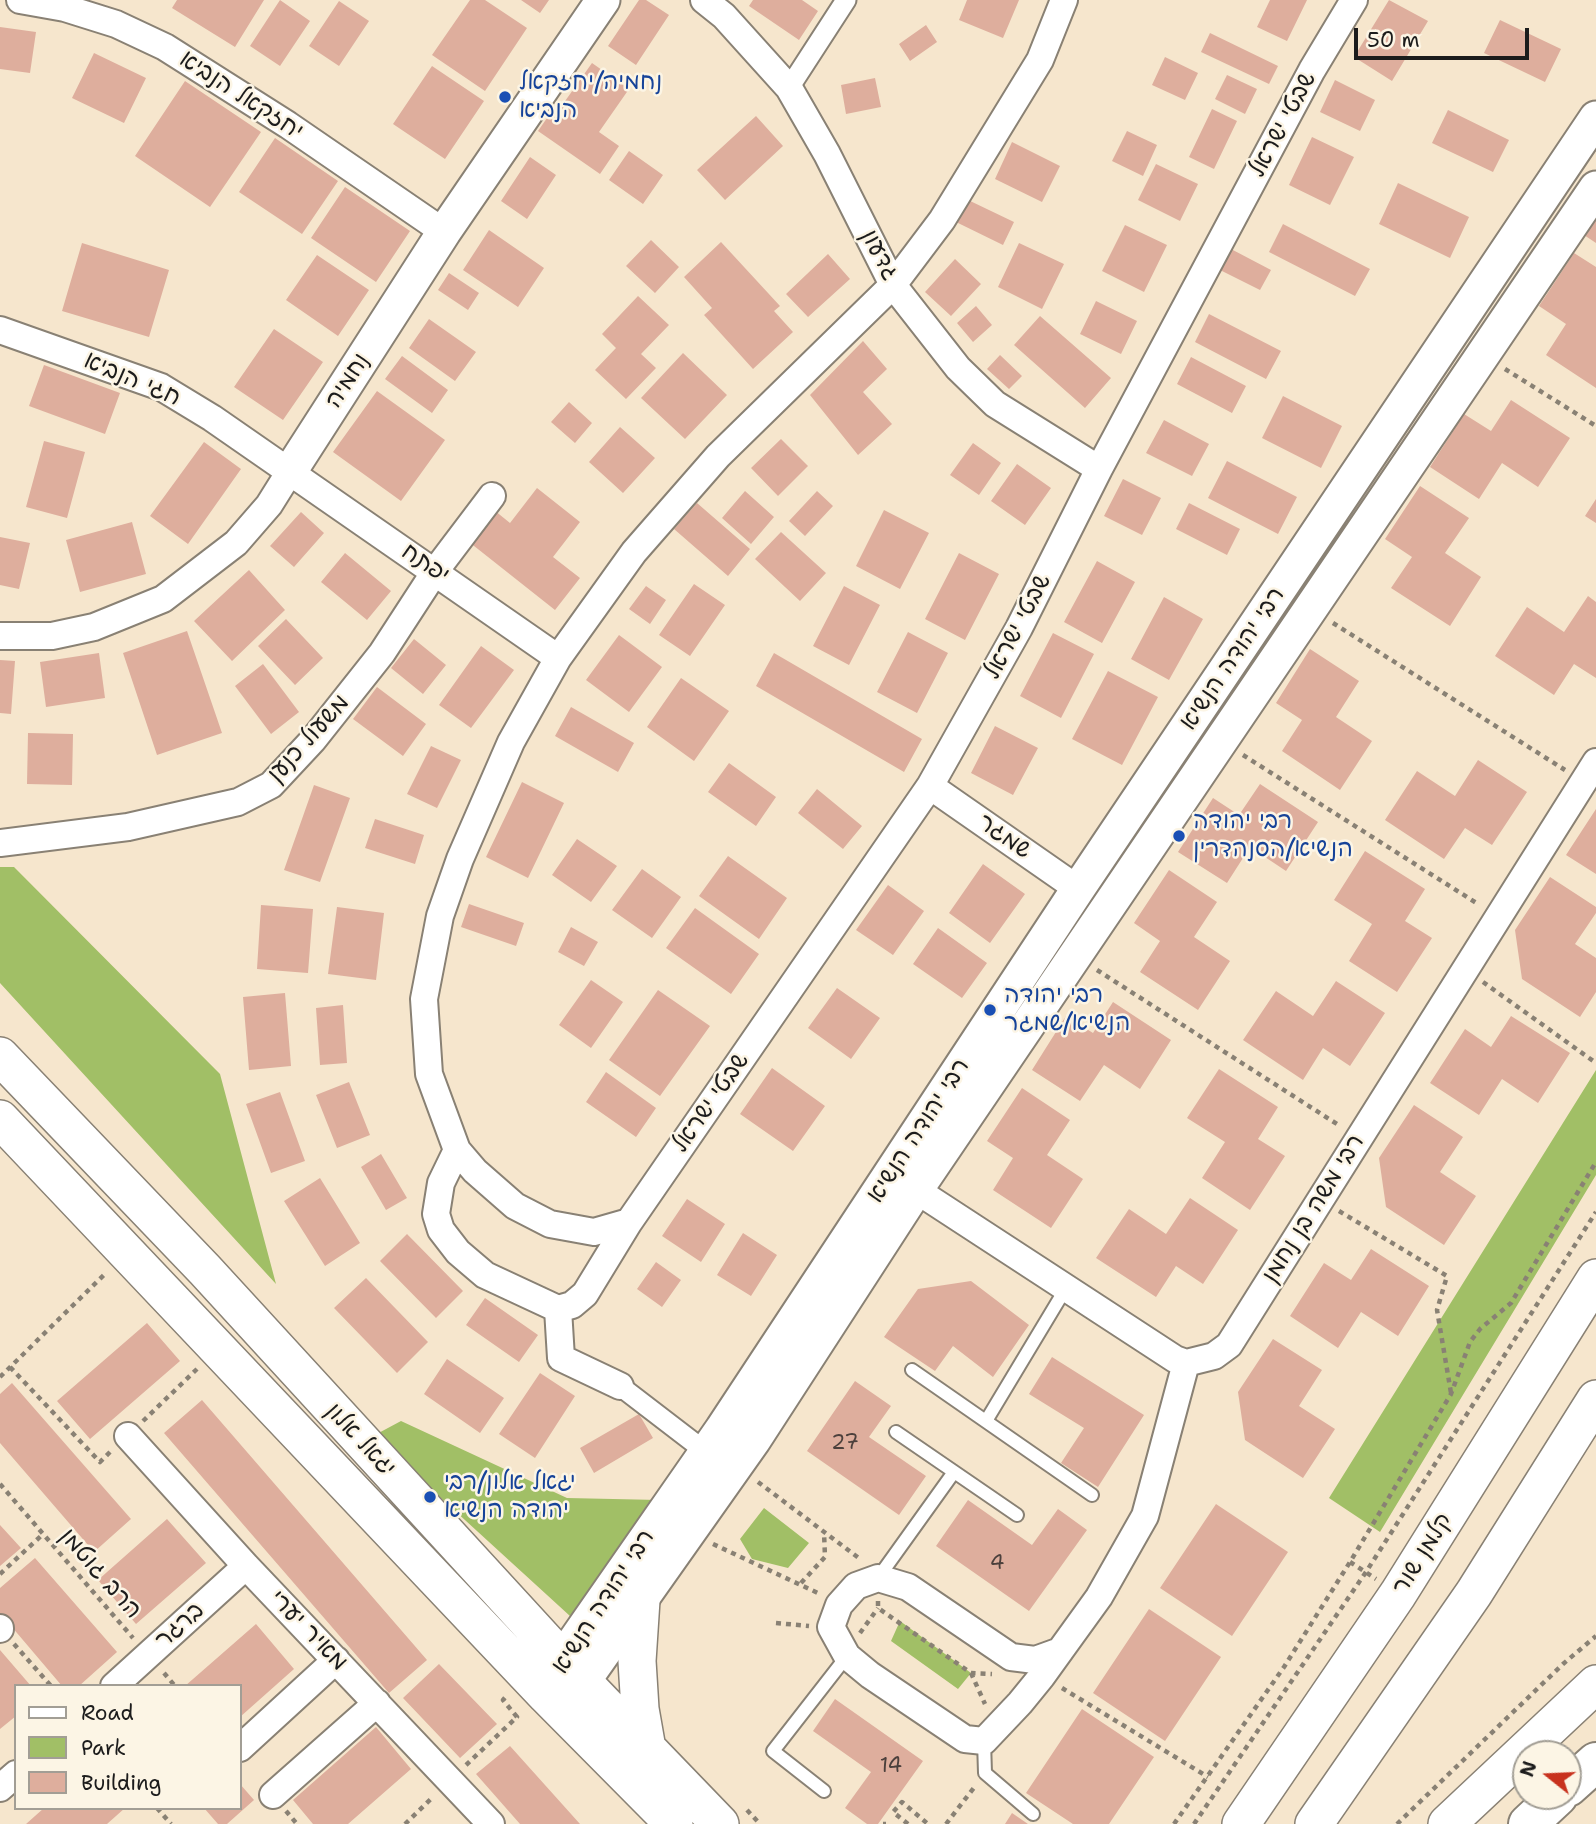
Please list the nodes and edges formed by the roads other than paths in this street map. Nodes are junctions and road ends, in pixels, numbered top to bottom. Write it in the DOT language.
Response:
graph roads {
  1 [pos="20,0"];
  2 [pos="603,0"];
  3 [pos="704,0"];
  4 [pos="846,0"];
  5 [pos="1064,0"];
  6 [pos="1354,0"];
  7 [pos="789,88"];
  8 [pos="1596,118"];
  9 [pos="1596,188"];
  10 [pos="444,232"];
  11 [pos="893,285"];
  12 [pos="0,330"];
  13 [pos="1100,469"];
  14 [pos="289,473"];
  15 [pos="492,496"];
  16 [pos="436,570"];
  17 [pos="0,636"];
  18 [pos="558,658"];
  19 [pos="1590,772"];
  20 [pos="930,786"];
  21 [pos="0,843"];
  22 [pos="1078,889"];
  23 [pos="0,1056"];
  24 [pos="0,1119"];
  25 [pos="457,1150"];
  26 [pos="903,1154"];
  27 [pos="880,1189"];
  28 [pos="916,1190"];
  29 [pos="629,1222"];
  30 [pos="1596,1278"];
  31 [pos="1066,1288"];
  32 [pos="558,1309"];
  33 [pos="1186,1363"];
  34 [pos="912,1370"];
  35 [pos="620,1385"];
  36 [pos="1596,1399"];
  37 [pos="986,1421"];
  38 [pos="896,1432"];
  39 [pos="128,1436"];
  40 [pos="706,1452"];
  41 [pos="954,1472"];
  42 [pos="1092,1495"];
  43 [pos="1017,1515"];
  44 [pos="246,1566"];
  45 [pos="878,1578"];
  46 [pos="641,1600"];
  47 [pos="1060,1651"];
  48 [pos="847,1656"];
  49 [pos="1011,1657"];
  50 [pos="336,1660"];
  51 [pos="572,1671"];
  52 [pos="116,1684"];
  53 [pos="1596,1684"];
  54 [pos="546,1695"];
  55 [pos="377,1703"];
  56 [pos="1020,1703"];
  57 [pos="990,1736"];
  58 [pos="242,1746"];
  59 [pos="647,1749"];
  60 [pos="1596,1762"];
  61 [pos="1582,1774"];
  62 [pos="14,1776"];
  63 [pos="0,1788"];
  64 [pos="824,1791"];
  65 [pos="273,1795"];
  66 [pos="1543,1810"];
  67 [pos="1033,1814"];
  68 [pos="491,1824"];
  69 [pos="674,1824"];
  70 [pos="720,1824"];
  71 [pos="1241,1824"];
  72 [pos="1314,1824"];
  73 [pos="1447,1824"];
  74 [pos="1528,1824"];
  1 -- 10 [label="street, יחזקאל הנביא"];
  2 -- 10 [label="street, נחמיה"];
  3 -- 7 [label="street, גדעון"];
  4 -- 7 [label="street"];
  5 -- 11 [label="street"];
  6 -- 13 [label="street, שבטי ישראל"];
  7 -- 11 [label="street, גדעון"];
  8 -- 22 [label="street, רבי יהודה הנשיא"];
  9 -- 28 [label="street, רבי יהודה הנשיא"];
  10 -- 14 [label="street, נחמיה"];
  11 -- 13 [label="street, גדעון"];
  11 -- 18 [label="street"];
  12 -- 14 [label="street, חגי הנביא"];
  13 -- 20 [label="street, שבטי ישראל"];
  14 -- 16 [label="street, יפתח"];
  14 -- 17 [label="street, נחמיה"];
  15 -- 16 [label="street, משעול כנען"];
  16 -- 18 [label="street, יפתח"];
  16 -- 21 [label="street, משעול כנען"];
  18 -- 25 [label="street"];
  19 -- 33 [label="street, רבי משה בן נחמן"];
  20 -- 22 [label="street, שמגר"];
  20 -- 29 [label="street, שבטי ישראל"];
  22 -- 26 [label="street, רבי יהודה הנשיא"];
  23 -- 51 [label="main road, יגאל אלון"];
  24 -- 54 [label="main road, יגאל אלון"];
  25 -- 29 [label="street"];
  25 -- 32 [label="street"];
  26 -- 27 [label="street, רבי יהודה הנשיא"];
  26 -- 28 [label="street"];
  27 -- 28 [label="street"];
  27 -- 40 [label="street, רבי יהודה הנשיא"];
  28 -- 31 [label="street"];
  28 -- 46 [label="street, רבי יהודה הנשיא"];
  29 -- 32 [label="street, שבטי ישראל"];
  30 -- 71 [label="main road, קלמן שור"];
  31 -- 33 [label="street"];
  31 -- 37 [label="lane"];
  32 -- 35 [label="street"];
  33 -- 47 [label="street"];
  34 -- 37 [label="lane"];
  35 -- 40 [label="street"];
  36 -- 72 [label="main road"];
  37 -- 42 [label="lane"];
  38 -- 41 [label="lane"];
  39 -- 44 [label="street, מאיר יערי"];
  40 -- 51 [label="street, רבי יהודה הנשיא"];
  41 -- 43 [label="lane"];
  41 -- 45 [label="lane"];
  44 -- 50 [label="street, מאיר יערי"];
  44 -- 52 [label="street, ברגר"];
  45 -- 48 [label="street"];
  45 -- 49 [label="street"];
  46 -- 51 [label="street, רבי יהודה הנשיא"];
  46 -- 59 [label="main road"];
  47 -- 49 [label="street"];
  47 -- 56 [label="street"];
  48 -- 57 [label="street"];
  48 -- 64 [label="lane"];
  49 -- 56 [label="street"];
  50 -- 55 [label="street, מאיר יערי"];
  50 -- 58 [label="street"];
  51 -- 54 [label="street, רבי יהודה הנשיא"];
  51 -- 59 [label="main road, יגאל אלון"];
  53 -- 73 [label="main road"];
  54 -- 69 [label="main road, יגאל אלון"];
  55 -- 65 [label="street"];
  55 -- 68 [label="street, מאיר יערי"];
  56 -- 57 [label="street"];
  57 -- 67 [label="lane"];
  59 -- 70 [label="main road, יגאל אלון"];
  60 -- 61 [label="highway"];
  62 -- 63 [label="street"];
  66 -- 74 [label="highway"];
}
